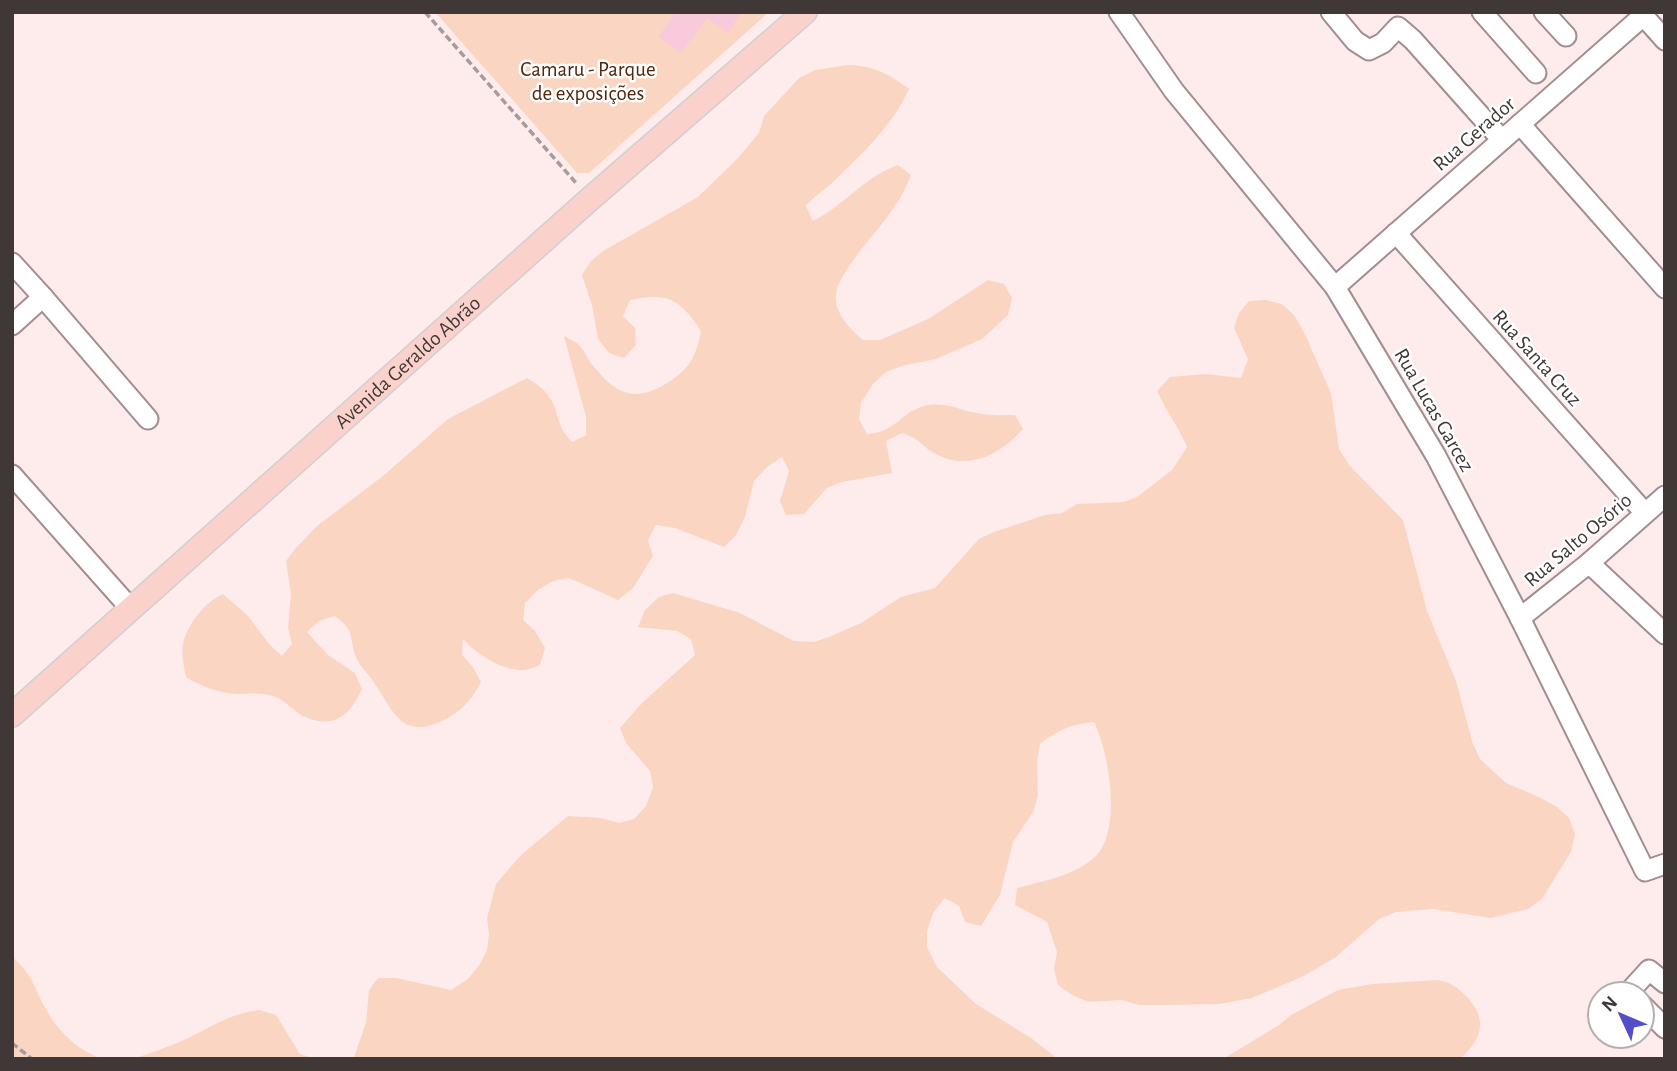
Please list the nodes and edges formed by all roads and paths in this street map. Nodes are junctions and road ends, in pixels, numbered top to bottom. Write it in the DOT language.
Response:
graph roads {
  1 [pos="425,12"];
  2 [pos="805,12"];
  3 [pos="1119,12"];
  4 [pos="1331,12"];
  5 [pos="1384,12"];
  6 [pos="1482,12"];
  7 [pos="1544,12"];
  8 [pos="1641,14"];
  9 [pos="1398,27"];
  10 [pos="1566,36"];
  11 [pos="1665,40"];
  12 [pos="1536,73"];
  13 [pos="1520,124"];
  14 [pos="1502,140"];
  15 [pos="590,199"];
  16 [pos="1396,233"];
  17 [pos="12,263"];
  18 [pos="1335,287"];
  19 [pos="1665,288"];
  20 [pos="43,297"];
  21 [pos="12,325"];
  22 [pos="148,419"];
  23 [pos="12,475"];
  24 [pos="1665,496"];
  25 [pos="1645,513"];
  26 [pos="1589,562"];
  27 [pos="131,609"];
  28 [pos="1520,618"];
  29 [pos="1665,634"];
  30 [pos="12,715"];
  31 [pos="1665,864"];
  32 [pos="1640,980"];
  33 [pos="1665,983"];
  34 [pos="12,1043"];
  35 [pos="32,1059"];
  1 -- 15 [label="path"];
  2 -- 15 [label="main road, Avenida Geraldo Abrão"];
  3 -- 18 [label="street, Rua Lucas Garcez"];
  4 -- 9 [label="street"];
  5 -- 9 [label="street"];
  6 -- 12 [label="street"];
  7 -- 10 [label="street"];
  8 -- 11 [label="street"];
  8 -- 13 [label="street, Rua Gerador"];
  9 -- 14 [label="street"];
  13 -- 14 [label="street, Rua Gerador"];
  13 -- 19 [label="street"];
  14 -- 16 [label="street, Rua Gerador"];
  15 -- 27 [label="main road, Avenida Geraldo Abrão"];
  16 -- 18 [label="street, Rua Gerador"];
  16 -- 25 [label="street, Rua Santa Cruz"];
  17 -- 20 [label="street"];
  18 -- 28 [label="street, Rua Lucas Garcez"];
  20 -- 21 [label="street"];
  20 -- 22 [label="street"];
  23 -- 27 [label="street"];
  24 -- 25 [label="street, Rua Salto Osório"];
  25 -- 26 [label="street, Rua Salto Osório"];
  26 -- 28 [label="street, Rua Salto Osório"];
  26 -- 29 [label="street"];
  27 -- 30 [label="main road, Avenida Geraldo Abrão"];
  28 -- 31 [label="street, Rua Lucas Garcez"];
  32 -- 33 [label="street"];
  34 -- 35 [label="path"];
}
